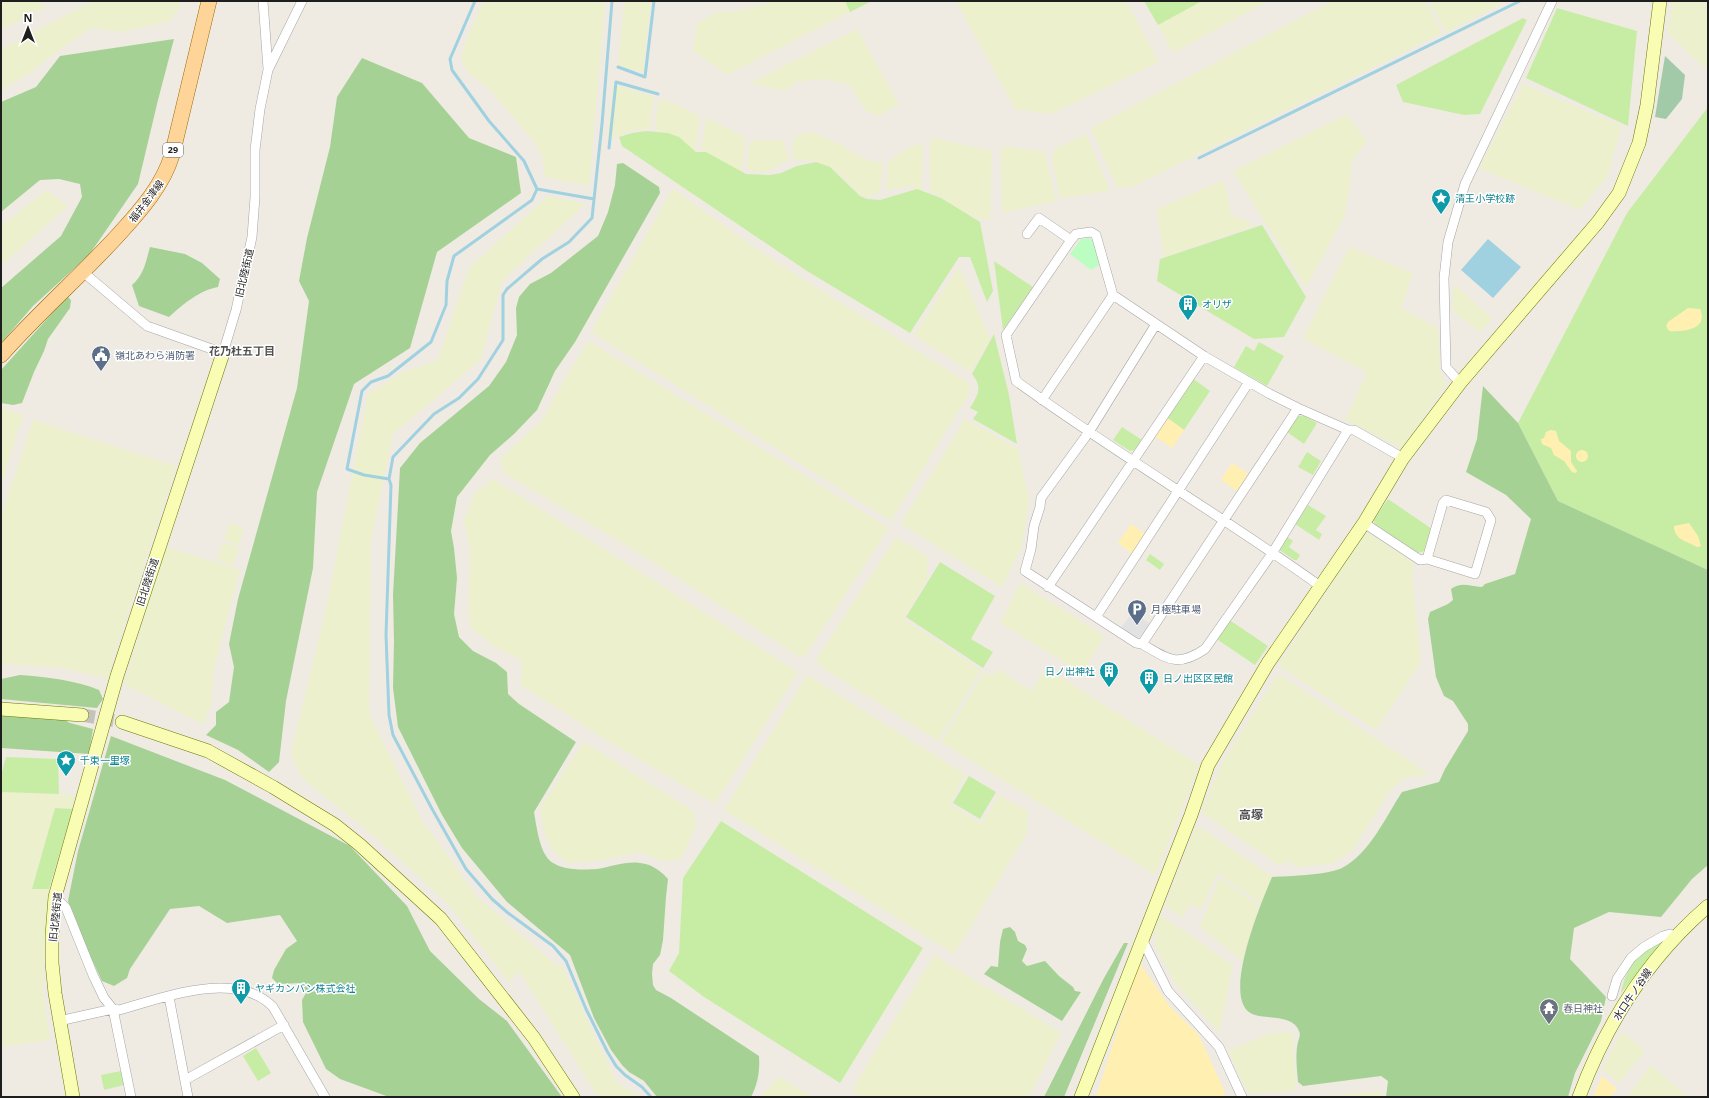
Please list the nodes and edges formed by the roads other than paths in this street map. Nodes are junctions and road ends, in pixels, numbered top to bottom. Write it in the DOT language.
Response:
graph roads {
  1 [pos="208,1"];
  2 [pos="263,1"];
  3 [pos="302,1"];
  4 [pos="1552,1"];
  5 [pos="1660,1"];
  6 [pos="268,70"];
  7 [pos="1027,234"];
  8 [pos="1071,240"];
  9 [pos="83,272"];
  10 [pos="1113,295"];
  11 [pos="1156,324"];
  12 [pos="222,353"];
  13 [pos="1,355"];
  14 [pos="1204,356"];
  15 [pos="1249,382"];
  16 [pos="1460,383"];
  17 [pos="1042,400"];
  18 [pos="1298,408"];
  19 [pos="1348,430"];
  20 [pos="1089,432"];
  21 [pos="1403,458"];
  22 [pos="1133,460"];
  23 [pos="1179,490"];
  24 [pos="1225,521"];
  25 [pos="1364,523"];
  26 [pos="1273,552"];
  27 [pos="1427,559"];
  28 [pos="1320,586"];
  29 [pos="1048,587"];
  30 [pos="1096,617"];
  31 [pos="1142,644"];
  32 [pos="1,709"];
  33 [pos="82,715"];
  34 [pos="122,722"];
  35 [pos="55,896"];
  36 [pos="1708,906"];
  37 [pos="1676,937"];
  38 [pos="1142,939"];
  39 [pos="1612,996"];
  40 [pos="169,997"];
  41 [pos="113,1008"];
  42 [pos="59,1021"];
  43 [pos="284,1025"];
  44 [pos="185,1080"];
  45 [pos="73,1097"];
  46 [pos="131,1097"];
  47 [pos="188,1097"];
  48 [pos="325,1097"];
  49 [pos="573,1097"];
  50 [pos="1081,1097"];
  51 [pos="1242,1097"];
  52 [pos="1579,1097"];
  1 -- 9 [label="main road, 福井金津線 / 29"];
  2 -- 6 [label="street, 旧北陸街道"];
  3 -- 6 [label="street, 旧北陸街道"];
  4 -- 16 [label="street"];
  5 -- 16 [label="street"];
  6 -- 12 [label="street, 旧北陸街道"];
  7 -- 8 [label="street"];
  8 -- 10 [label="street"];
  8 -- 17 [label="street"];
  9 -- 12 [label="street"];
  9 -- 13 [label="main road, 福井金津線 / 29"];
  10 -- 11 [label="street"];
  10 -- 17 [label="street"];
  11 -- 14 [label="street"];
  11 -- 20 [label="street"];
  12 -- 35 [label="street, 旧北陸街道"];
  14 -- 15 [label="street"];
  14 -- 22 [label="street"];
  15 -- 18 [label="street"];
  15 -- 23 [label="street"];
  16 -- 21 [label="street"];
  17 -- 20 [label="street"];
  18 -- 19 [label="street"];
  18 -- 24 [label="street"];
  19 -- 21 [label="street"];
  19 -- 26 [label="street"];
  20 -- 22 [label="street"];
  20 -- 29 [label="street"];
  21 -- 25 [label="street"];
  22 -- 23 [label="street"];
  22 -- 29 [label="street"];
  23 -- 24 [label="street"];
  23 -- 30 [label="street"];
  24 -- 26 [label="street"];
  24 -- 31 [label="street"];
  25 -- 27 [label="street"];
  25 -- 28 [label="street"];
  26 -- 28 [label="street"];
  26 -- 31 [label="street"];
  27 -- 27 [label="street"];
  28 -- 38 [label="street"];
  29 -- 30 [label="street"];
  30 -- 31 [label="street"];
  32 -- 33 [label="street"];
  34 -- 49 [label="street"];
  35 -- 41 [label="street"];
  35 -- 42 [label="street, 旧北陸街道"];
  36 -- 37 [label="street, 水口牛ノ谷線"];
  37 -- 39 [label="street"];
  37 -- 52 [label="street, 水口牛ノ谷線"];
  38 -- 50 [label="street"];
  38 -- 51 [label="street"];
  40 -- 41 [label="street"];
  40 -- 43 [label="street"];
  40 -- 44 [label="street"];
  41 -- 42 [label="street"];
  41 -- 46 [label="street"];
  42 -- 45 [label="street, 旧北陸街道"];
  43 -- 44 [label="street"];
  43 -- 48 [label="street"];
  44 -- 47 [label="street"];
}
